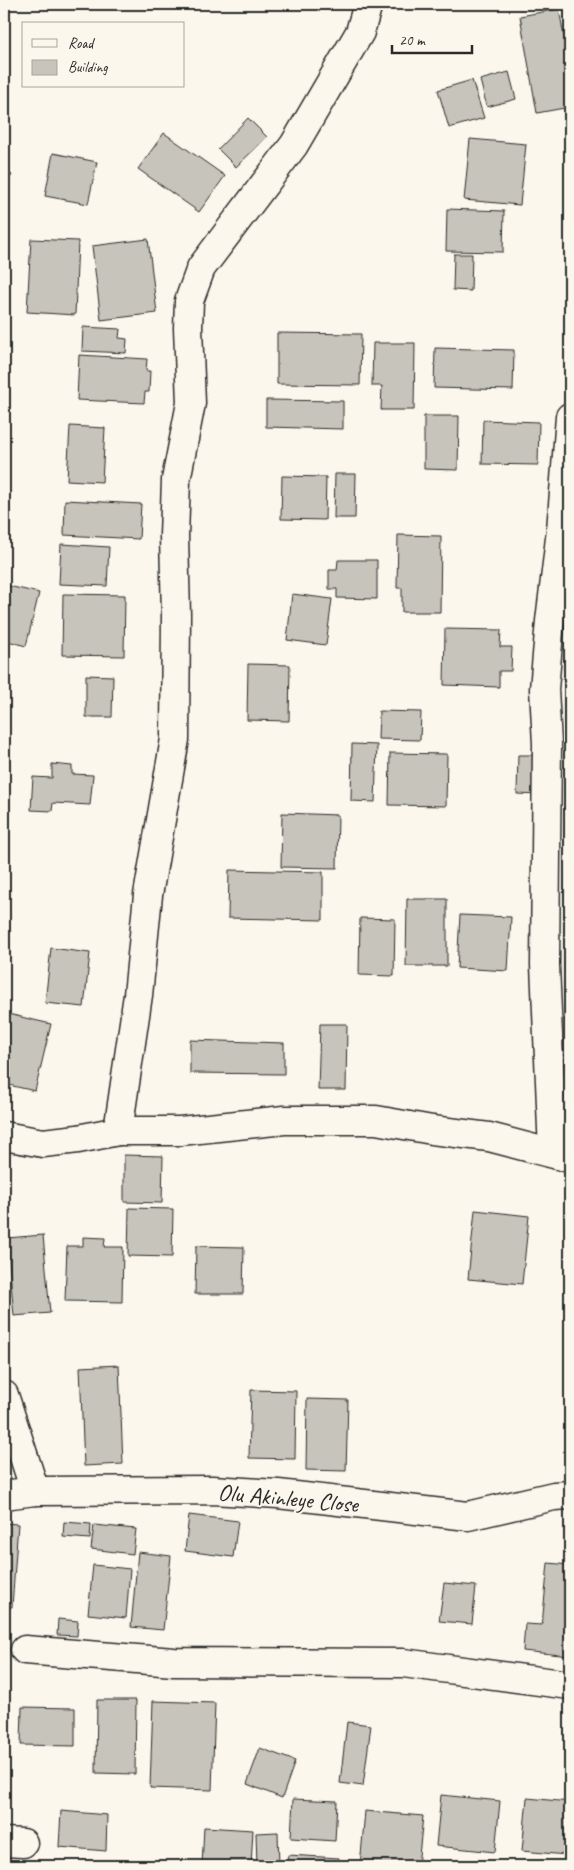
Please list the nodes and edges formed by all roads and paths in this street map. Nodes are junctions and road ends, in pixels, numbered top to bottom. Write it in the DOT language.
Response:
graph roads {
  1 [pos="368,4"];
  2 [pos="570,416"];
  3 [pos="118,1131"];
  4 [pos="4,1136"];
  5 [pos="562,1155"];
  6 [pos="4,1395"];
  7 [pos="35,1491"];
  8 [pos="4,1495"];
  9 [pos="570,1495"];
  10 [pos="25,1650"];
  11 [pos="570,1685"];
  1 -- 3 [label="street"];
  2 -- 5 [label="street"];
  3 -- 4 [label="street"];
  3 -- 5 [label="street"];
  6 -- 7 [label="street"];
  7 -- 8 [label="street, Olu Akinleye Close"];
  7 -- 9 [label="street, Olu Akinleye Close"];
  10 -- 11 [label="street"];
}
